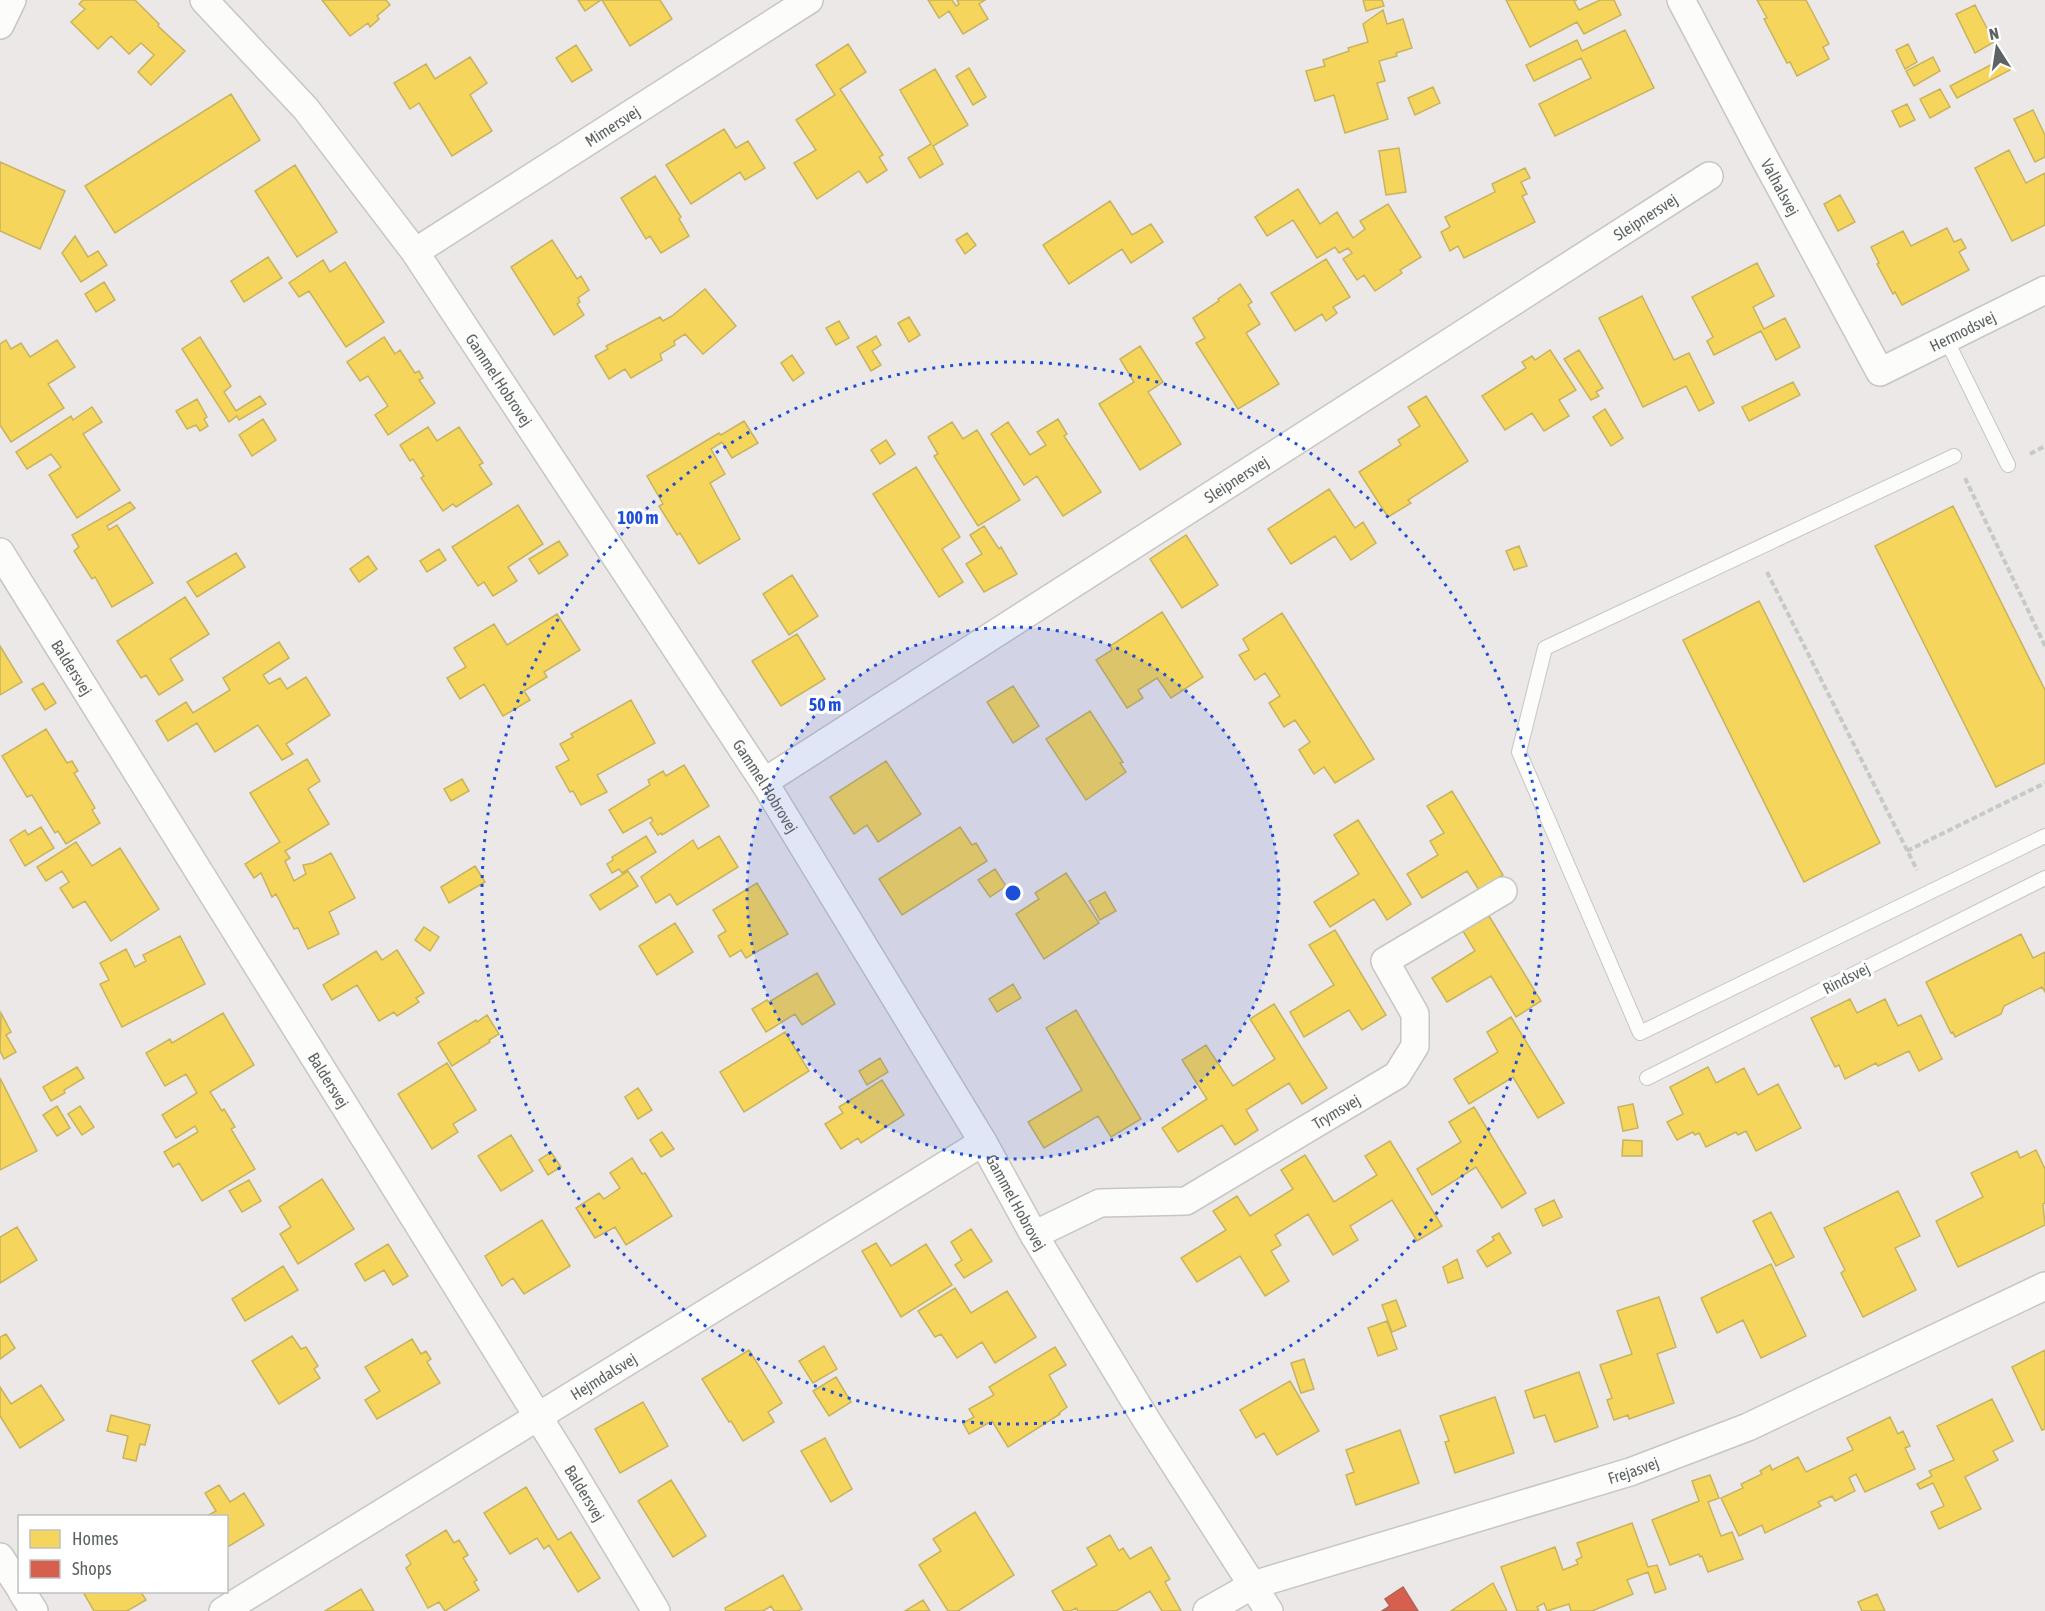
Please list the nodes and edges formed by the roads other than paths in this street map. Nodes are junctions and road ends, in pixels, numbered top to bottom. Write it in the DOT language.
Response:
graph roads {
  1 [pos="12,0"];
  2 [pos="204,0"];
  3 [pos="809,0"];
  4 [pos="1681,0"];
  5 [pos="0,25"];
  6 [pos="1708,176"];
  7 [pos="415,252"];
  8 [pos="2045,290"];
  9 [pos="1946,339"];
  10 [pos="1880,372"];
  11 [pos="1954,456"];
  12 [pos="2008,465"];
  13 [pos="0,552"];
  14 [pos="764,782"];
  15 [pos="2045,836"];
  16 [pos="2045,878"];
  17 [pos="1503,891"];
  18 [pos="1647,1078"];
  19 [pos="983,1142"];
  20 [pos="1034,1235"];
  21 [pos="2045,1286"];
  22 [pos="537,1417"];
  23 [pos="0,1557"];
  24 [pos="1253,1585"];
  25 [pos="18,1587"];
  26 [pos="22,1593"];
  27 [pos="34,1611"];
  28 [pos="223,1611"];
  29 [pos="656,1611"];
  30 [pos="1206,1611"];
  31 [pos="1269,1611"];
  1 -- 5 [label="street"];
  2 -- 7 [label="street, Gammel Hobrovej"];
  3 -- 7 [label="street, Mimersvej"];
  4 -- 10 [label="street, Valhalsvej"];
  6 -- 14 [label="street, Sleipnersvej"];
  7 -- 14 [label="street, Gammel Hobrovej"];
  8 -- 9 [label="street, Hermodsvej"];
  9 -- 10 [label="street, Hermodsvej"];
  9 -- 12 [label="lane"];
  11 -- 15 [label="lane"];
  13 -- 22 [label="street, Baldersvej"];
  14 -- 19 [label="street, Gammel Hobrovej"];
  16 -- 18 [label="lane, Rindsvej"];
  17 -- 20 [label="street, Trymsvej"];
  19 -- 20 [label="street, Gammel Hobrovej"];
  19 -- 22 [label="street, Hejmdalsvej"];
  20 -- 24 [label="street, Gammel Hobrovej"];
  21 -- 24 [label="street, Frejasvej"];
  22 -- 28 [label="street, Hejmdalsvej"];
  22 -- 29 [label="street, Baldersvej"];
  23 -- 25 [label="street"];
  24 -- 30 [label="street, Frejasvej"];
  24 -- 31 [label="street, Gammel Hobrovej"];
  26 -- 27 [label="street"];
}
